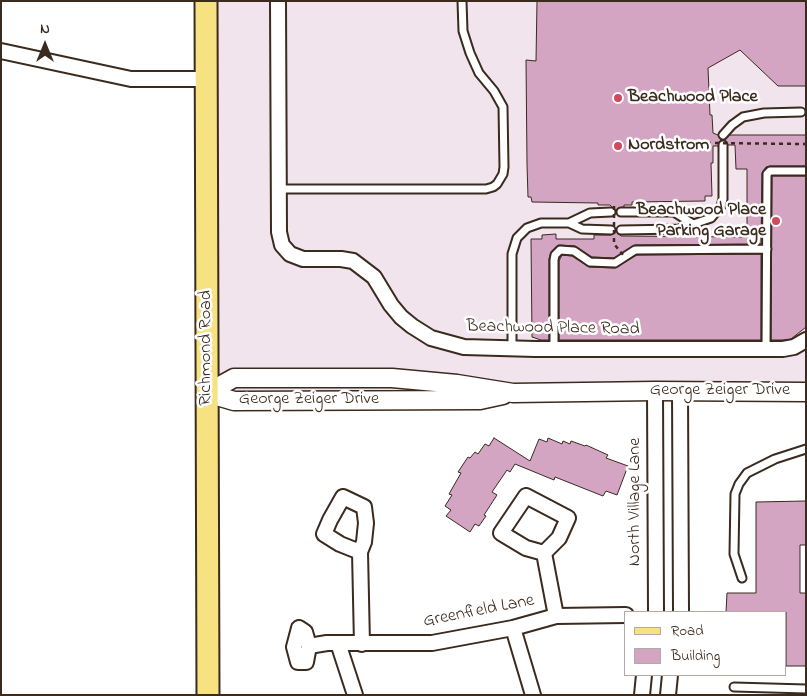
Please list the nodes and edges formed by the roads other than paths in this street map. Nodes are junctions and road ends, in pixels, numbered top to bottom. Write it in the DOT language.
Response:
graph roads {
  1 [pos="206,1"];
  2 [pos="278,1"];
  3 [pos="462,1"];
  4 [pos="1,51"];
  5 [pos="206,79"];
  6 [pos="800,112"];
  7 [pos="723,135"];
  8 [pos="723,145"];
  9 [pos="806,171"];
  10 [pos="279,189"];
  11 [pos="612,209"];
  12 [pos="621,212"];
  13 [pos="569,223"];
  14 [pos="693,224"];
  15 [pos="611,230"];
  16 [pos="621,230"];
  17 [pos="767,249"];
  18 [pos="806,340"];
  19 [pos="766,348"];
  20 [pos="512,349"];
  21 [pos="554,349"];
  22 [pos="655,391"];
  23 [pos="680,391"];
  24 [pos="806,392"];
  25 [pos="207,393"];
  26 [pos="806,449"];
  27 [pos="360,552"];
  28 [pos="544,553"];
  29 [pos="742,578"];
  30 [pos="656,611"];
  31 [pos="681,611"];
  32 [pos="624,614"];
  33 [pos="556,616"];
  34 [pos="513,628"];
  35 [pos="338,643"];
  36 [pos="362,644"];
  37 [pos="309,646"];
  38 [pos="644,676"];
  39 [pos="670,676"];
  40 [pos="734,687"];
  41 [pos="806,689"];
  42 [pos="208,695"];
  43 [pos="355,695"];
  44 [pos="533,695"];
  45 [pos="642,695"];
  46 [pos="668,695"];
  1 -- 5 [label="main road, Richmond Road"];
  2 -- 10 [label="street, Beachwood Place Road"];
  3 -- 10 [label="lane"];
  4 -- 5 [label="street"];
  5 -- 25 [label="main road, Richmond Road"];
  6 -- 7 [label="lane"];
  8 -- 14 [label="lane"];
  9 -- 17 [label="lane"];
  10 -- 20 [label="street, Beachwood Place Road"];
  11 -- 13 [label="lane"];
  12 -- 14 [label="lane"];
  13 -- 15 [label="lane"];
  13 -- 20 [label="lane"];
  14 -- 16 [label="lane"];
  17 -- 19 [label="lane"];
  17 -- 21 [label="lane"];
  18 -- 19 [label="street, Beachwood Place Road"];
  19 -- 21 [label="street, Beachwood Place Road"];
  20 -- 21 [label="street, Beachwood Place Road"];
  22 -- 23 [label="street, George Zeiger Drive"];
  22 -- 25 [label="street, George Zeiger Drive"];
  22 -- 30 [label="street, North Village Lane"];
  23 -- 24 [label="street, George Zeiger Drive"];
  23 -- 31 [label="street"];
  25 -- 42 [label="main road, Richmond Road"];
  26 -- 29 [label="lane"];
  27 -- 36 [label="street"];
  28 -- 28 [label="street"];
  28 -- 33 [label="street"];
  32 -- 33 [label="street, Greenfield Lane"];
  33 -- 34 [label="street, Greenfield Lane"];
  34 -- 36 [label="street, Greenfield Lane"];
  34 -- 44 [label="street"];
  35 -- 36 [label="street, Greenfield Lane"];
  35 -- 37 [label="street, Greenfield Lane"];
  35 -- 43 [label="street"];
  38 -- 45 [label="street"];
  39 -- 46 [label="street"];
  40 -- 41 [label="lane"];
}
